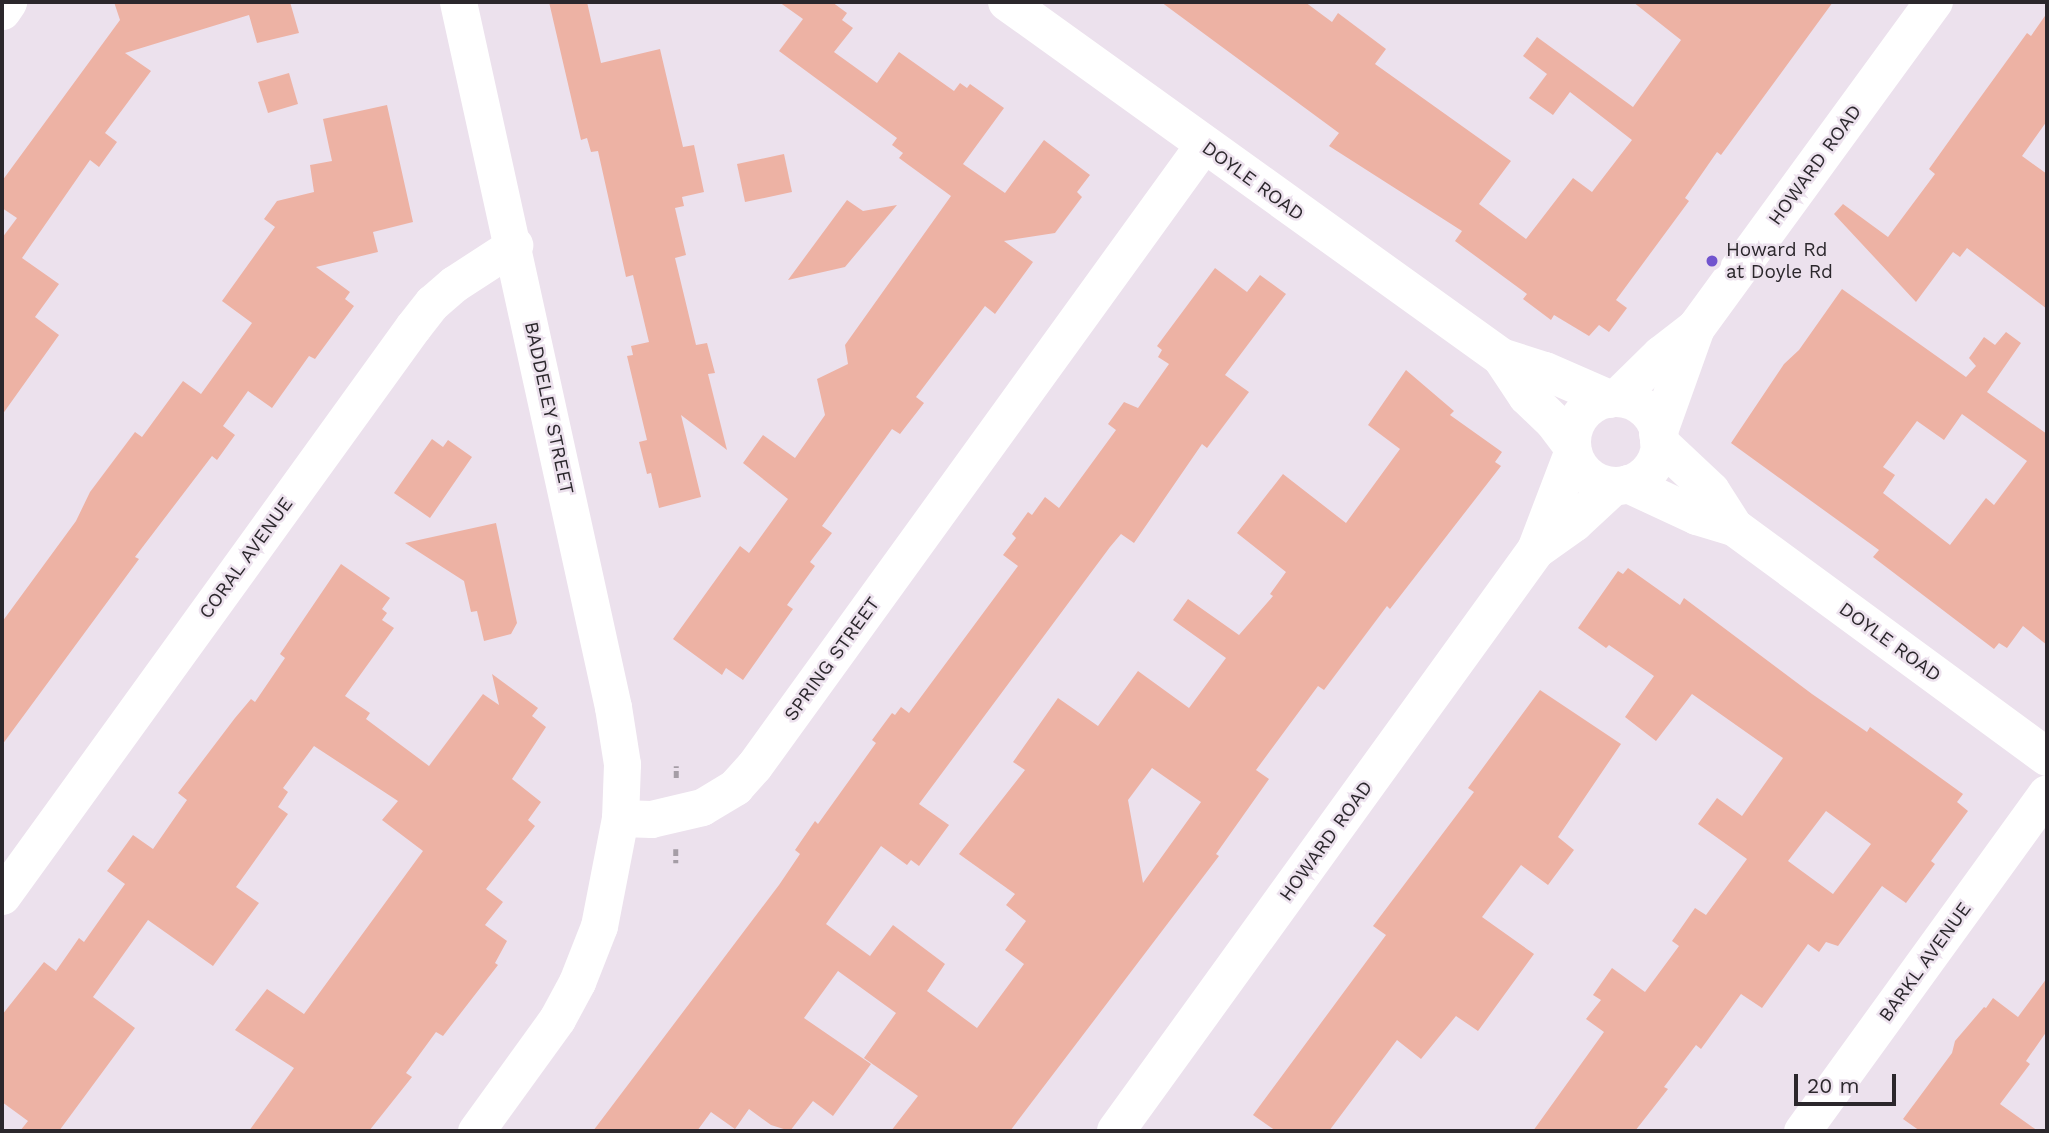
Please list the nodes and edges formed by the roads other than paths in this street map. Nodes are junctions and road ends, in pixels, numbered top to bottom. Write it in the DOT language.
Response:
graph roads {
  1 [pos="8,2"];
  2 [pos="458,2"];
  3 [pos="1007,2"];
  4 [pos="1934,2"];
  5 [pos="2,11"];
  6 [pos="1203,145"];
  7 [pos="514,244"];
  8 [pos="1696,328"];
  9 [pos="1501,357"];
  10 [pos="1613,399"];
  11 [pos="1659,438"];
  12 [pos="1572,449"];
  13 [pos="1621,485"];
  14 [pos="1734,527"];
  15 [pos="1536,550"];
  16 [pos="2047,757"];
  17 [pos="2047,793"];
  18 [pos="620,818"];
  19 [pos="2,896"];
  20 [pos="476,1131"];
  21 [pos="1116,1131"];
  22 [pos="1802,1131"];
  1 -- 5 [label="street"];
  2 -- 7 [label="street, BADDELEY STREET"];
  3 -- 6 [label="street, DOYLE ROAD"];
  4 -- 8 [label="street, HOWARD ROAD"];
  6 -- 9 [label="street, DOYLE ROAD"];
  6 -- 18 [label="street, SPRING STREET"];
  7 -- 18 [label="street, BADDELEY STREET"];
  7 -- 19 [label="street, CORAL AVENUE"];
  8 -- 10 [label="street, HOWARD ROAD"];
  8 -- 11 [label="street, HOWARD ROAD"];
  9 -- 10 [label="street, DOYLE ROAD"];
  9 -- 12 [label="street, DOYLE ROAD"];
  10 -- 11 [label="street"];
  10 -- 12 [label="street"];
  11 -- 13 [label="street"];
  11 -- 14 [label="street, DOYLE ROAD"];
  12 -- 13 [label="street"];
  12 -- 15 [label="street, HOWARD ROAD"];
  13 -- 14 [label="street, DOYLE ROAD"];
  13 -- 15 [label="street, HOWARD ROAD"];
  14 -- 16 [label="street, DOYLE ROAD"];
  15 -- 21 [label="street, HOWARD ROAD"];
  17 -- 22 [label="street, BARKL AVENUE"];
  18 -- 20 [label="street"];
}
